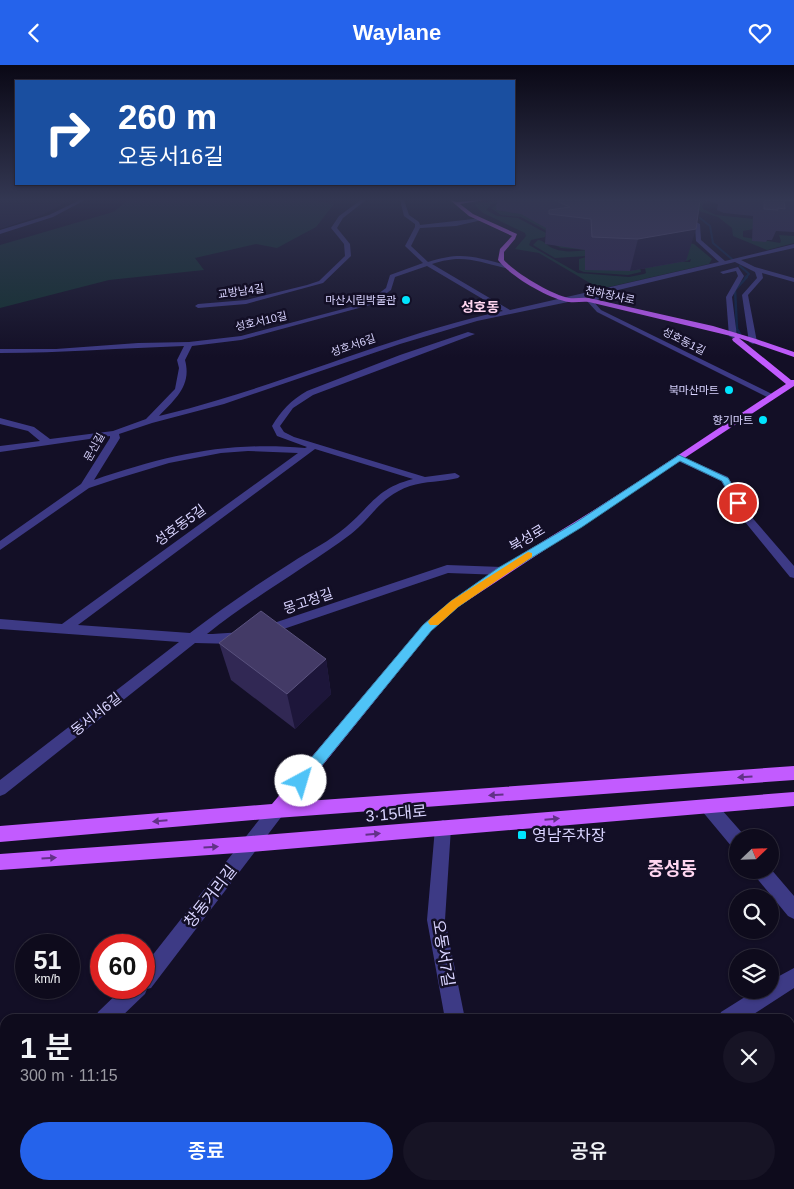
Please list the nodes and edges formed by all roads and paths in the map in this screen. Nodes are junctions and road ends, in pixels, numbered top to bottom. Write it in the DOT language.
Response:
graph roads {
  1 [pos="349,252"];
  2 [pos="413,252"];
  3 [pos="501,252"];
  4 [pos="712,252"];
  5 [pos="772,252"];
  6 [pos="737,261"];
  7 [pos="428,263"];
  8 [pos="725,264"];
  9 [pos="505,266"];
  10 [pos="755,269"];
  11 [pos="719,273"];
  12 [pos="700,276"];
  13 [pos="794,281"];
  14 [pos="568,300"];
  15 [pos="589,300"];
  16 [pos="198,306"];
  17 [pos="508,312"];
  18 [pos="471,335"];
  19 [pos="732,336"];
  20 [pos="757,343"];
  21 [pos="189,344"];
  22 [pos="0,351"];
  23 [pos="794,351"];
  24 [pos="794,355"];
  25 [pos="793,385"];
  26 [pos="772,396"];
  27 [pos="0,421"];
  28 [pos="149,421"];
  29 [pos="114,433"];
  30 [pos="48,442"];
  31 [pos="0,449"];
  32 [pos="310,449"];
  33 [pos="679,458"];
  34 [pos="455,476"];
  35 [pos="423,479"];
  36 [pos="85,486"];
  37 [pos="0,546"];
  38 [pos="502,571"];
  39 [pos="794,574"];
  40 [pos="0,624"];
  41 [pos="64,629"];
  42 [pos="192,638"];
  43 [pos="794,773"];
  44 [pos="0,789"];
  45 [pos="794,799"];
  46 [pos="708,806"];
  47 [pos="276,811"];
  48 [pos="443,828"];
  49 [pos="729,830"];
  50 [pos="0,834"];
  51 [pos="251,844"];
  52 [pos="0,862"];
  53 [pos="768,879"];
  54 [pos="794,910"];
  55 [pos="155,967"];
  56 [pos="794,977"];
  57 [pos="126,999"];
  58 [pos="110,1014"];
  59 [pos="454,1014"];
  60 [pos="736,1014"];
  1 -- 16 [label="street, 교방남4길"];
  2 -- 7 [label="street"];
  3 -- 9 [label="main road"];
  4 -- 8 [label="street"];
  5 -- 6 [label="street, 성호서6길"];
  6 -- 8 [label="street, 성호서6길"];
  6 -- 10 [label="street"];
  7 -- 9 [label="street, 성호서10길"];
  7 -- 17 [label="street"];
  7 -- 21 [label="street, 성호서10길"];
  8 -- 14 [label="street, 성호서6길"];
  9 -- 14 [label="main road, 천하장사로"];
  10 -- 13 [label="street"];
  10 -- 20 [label="street"];
  11 -- 19 [label="street"];
  12 -- 15 [label="street"];
  14 -- 15 [label="main road, 천하장사로"];
  14 -- 17 [label="street, 성호서6길"];
  15 -- 19 [label="main road, 천하장사로"];
  15 -- 26 [label="street, 성호동1길"];
  17 -- 28 [label="street, 성호서6길"];
  18 -- 32 [label="street"];
  19 -- 20 [label="main road, 천하장사로"];
  19 -- 25 [label="main road"];
  20 -- 23 [label="main road"];
  20 -- 24 [label="main road, 천하장사로"];
  21 -- 22 [label="street, 성호서10길"];
  21 -- 28 [label="street"];
  25 -- 26 [label="main road, 북성로"];
  26 -- 33 [label="main road, 북성로"];
  27 -- 30 [label="street"];
  28 -- 29 [label="street, 성호서6길"];
  29 -- 30 [label="street, 문신길"];
  29 -- 36 [label="street, 문신길"];
  30 -- 31 [label="street, 문신길"];
  32 -- 35 [label="street"];
  32 -- 36 [label="street"];
  32 -- 41 [label="street, 성호동5길"];
  33 -- 38 [label="main road, 북성로"];
  33 -- 39 [label="street"];
  34 -- 35 [label="street"];
  35 -- 42 [label="street, 동서서6길"];
  36 -- 37 [label="street, 문신길"];
  38 -- 42 [label="street, 몽고정길"];
  38 -- 47 [label="main road, 북성로"];
  40 -- 41 [label="street, 몽고정길"];
  41 -- 42 [label="street, 몽고정길"];
  42 -- 44 [label="street, 동서서6길"];
  43 -- 47 [label="main road, 3·15대로, one-way"];
  45 -- 46 [label="main road, 3·15대로"];
  48 -- 46 [label="main road, 3·15대로, one-way"];
  46 -- 49 [label="street"];
  47 -- 50 [label="main road, 3·15대로, one-way"];
  47 -- 51 [label="street, 창동거리길"];
  51 -- 48 [label="main road, 3·15대로, one-way"];
  48 -- 59 [label="street, 오동서7길"];
  52 -- 51 [label="main road, 3·15대로, one-way"];
  51 -- 55 [label="street, 창동거리길"];
  53 -- 54 [label="street"];
  56 -- 60 [label="street"];
  57 -- 58 [label="street"];
}
